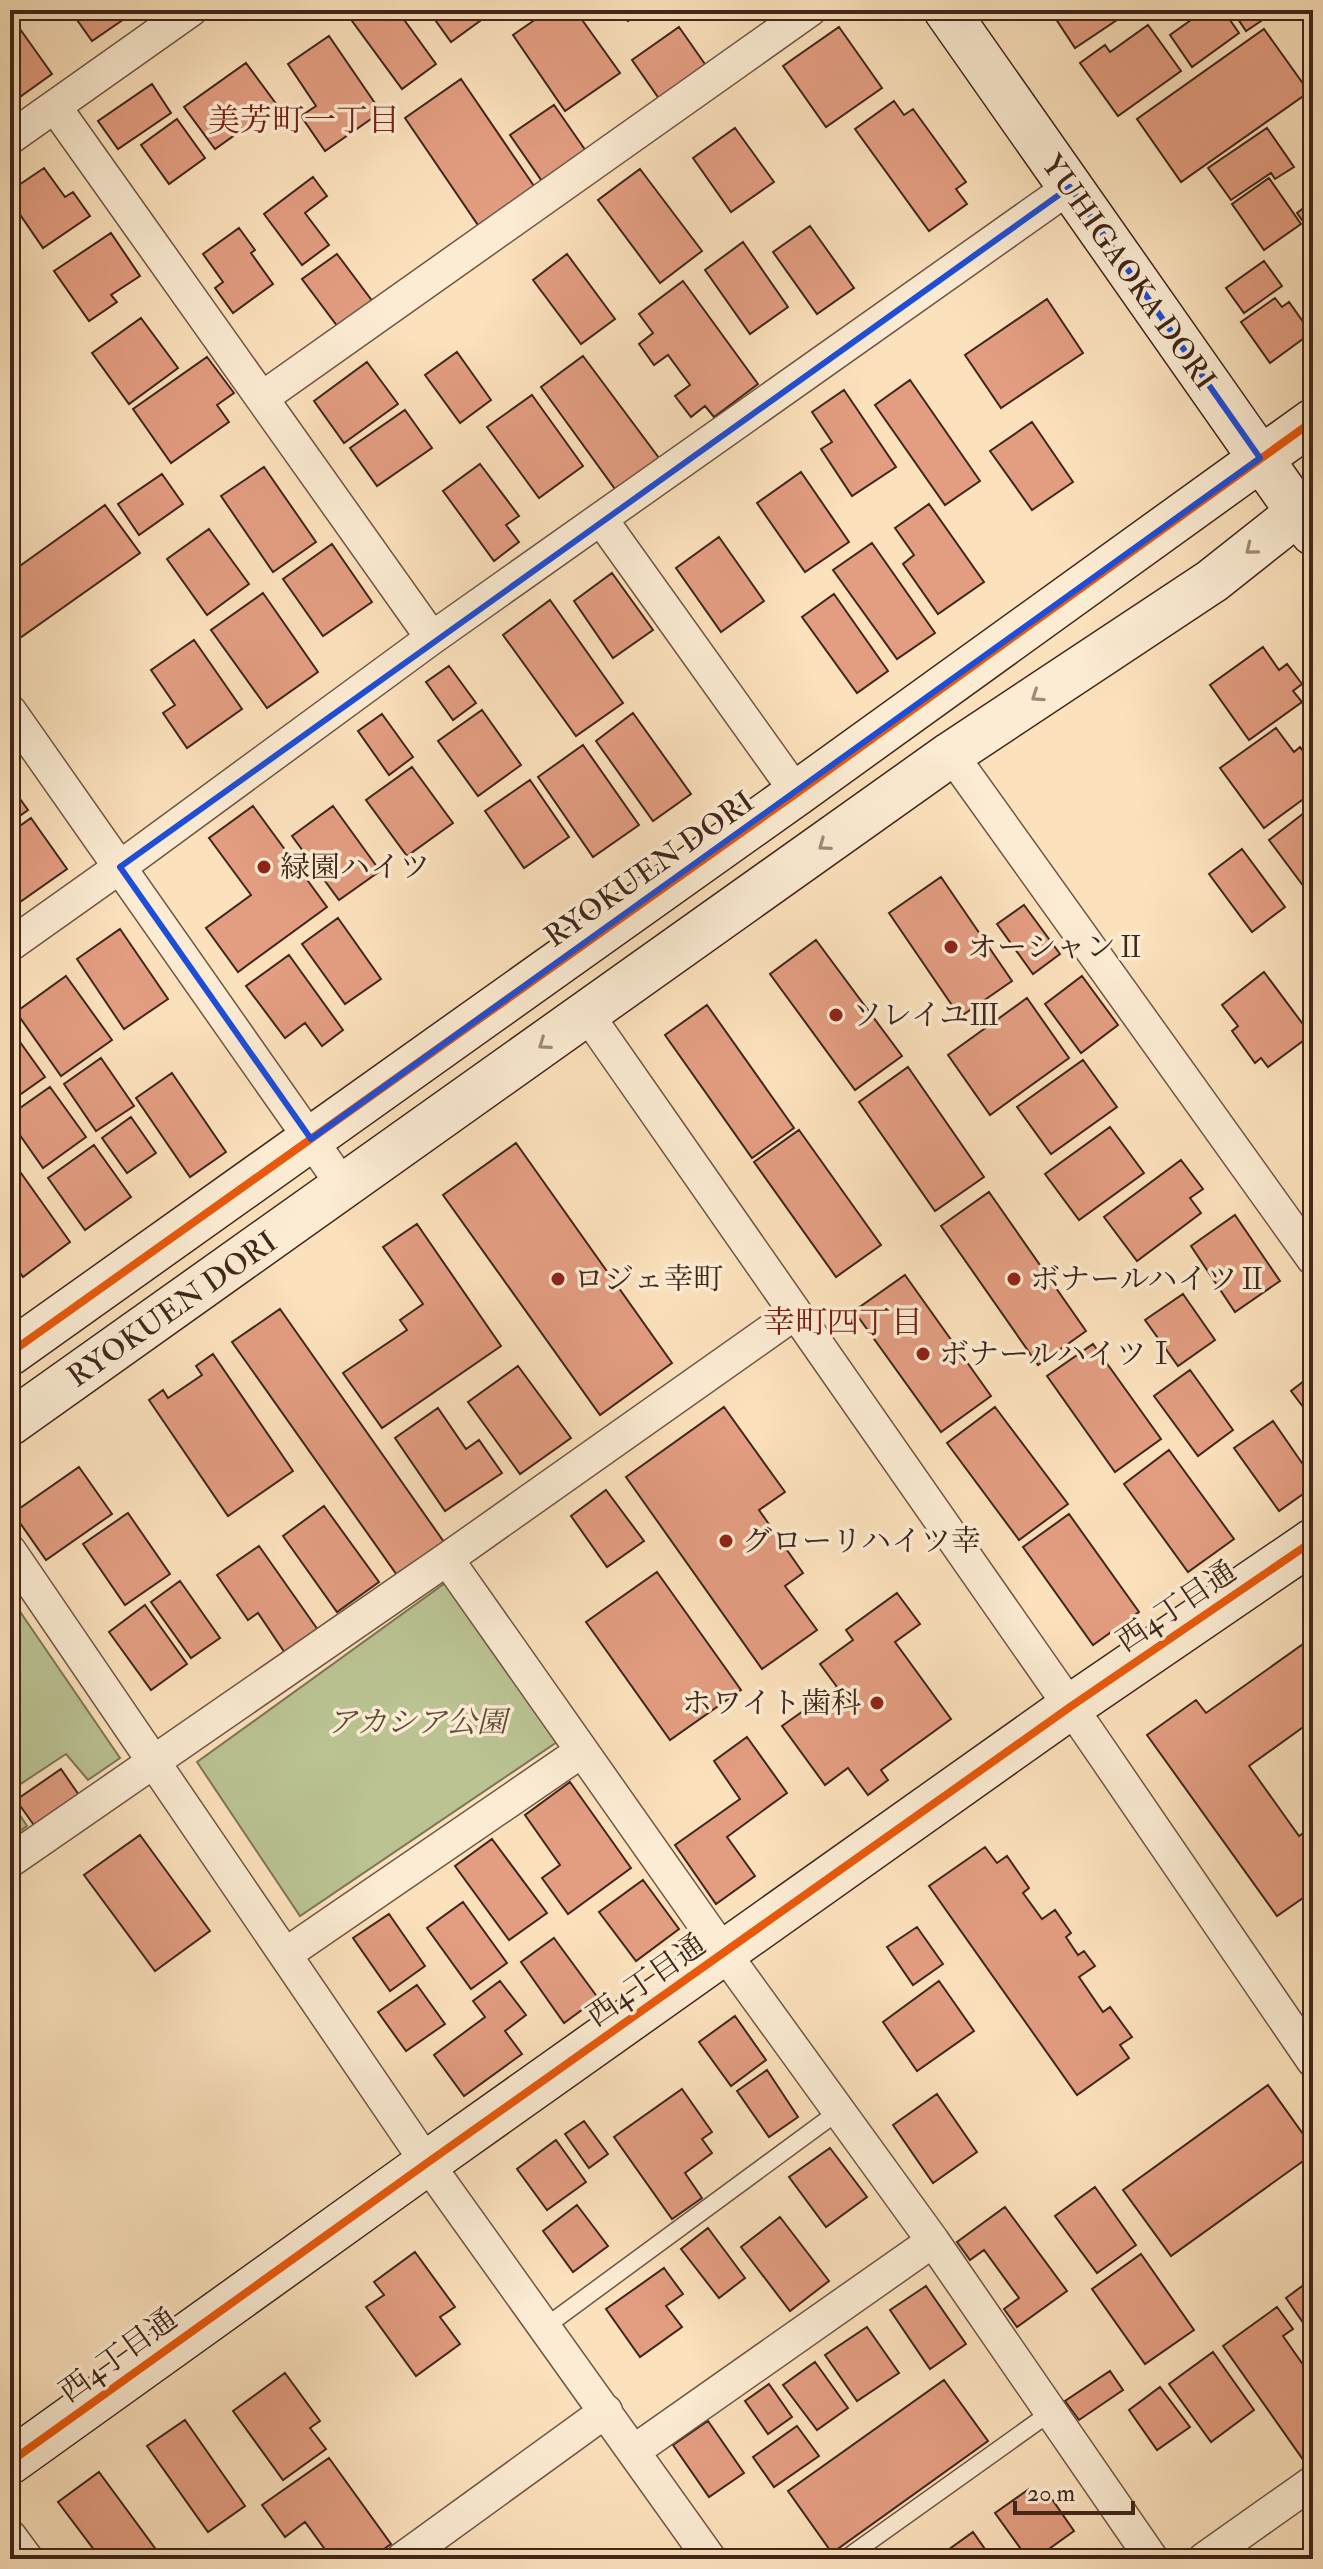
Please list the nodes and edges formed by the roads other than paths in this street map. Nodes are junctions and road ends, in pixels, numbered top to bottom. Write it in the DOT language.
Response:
graph roads {
  1 [pos="191,10"];
  2 [pos="810,10"];
  3 [pos="946,10"];
  4 [pos="55,107"];
  5 [pos="10,138"];
  6 [pos="1070,187"];
  7 [pos="262,398"];
  8 [pos="1313,421"];
  9 [pos="1260,458"];
  10 [pos="1308,515"];
  11 [pos="601,519"];
  12 [pos="432,638"];
  13 [pos="10,711"];
  14 [pos="951,754"];
  15 [pos="797,793"];
  16 [pos="120,867"];
  17 [pos="10,945"];
  18 [pos="587,1014"];
  19 [pos="311,1139"];
  20 [pos="344,1187"];
  21 [pos="1313,1259"];
  22 [pos="794,1314"];
  23 [pos="10,1353"];
  24 [pos="10,1423"];
  25 [pos="1313,1541"];
  26 [pos="10,1551"];
  27 [pos="447,1559"];
  28 [pos="1070,1707"];
  29 [pos="582,1751"];
  30 [pos="154,1760"];
  31 [pos="10,1861"];
  32 [pos="286,1954"];
  33 [pos="725,1954"];
  34 [pos="1313,2061"];
  35 [pos="839,2111"];
  36 [pos="427,2163"];
  37 [pos="933,2241"];
  38 [pos="545,2327"];
  39 [pos="606,2411"];
  40 [pos="1051,2412"];
  41 [pos="634,2451"];
  42 [pos="10,2462"];
  43 [pos="1313,2482"];
  44 [pos="10,2536"];
  45 [pos="27,2559"];
  46 [pos="402,2559"];
  47 [pos="710,2559"];
  48 [pos="845,2559"];
  49 [pos="1152,2559"];
  50 [pos="1204,2559"];
  1 -- 4 [label="street"];
  2 -- 7 [label="street"];
  3 -- 6 [label="street, YUHIGAOKA DORI"];
  4 -- 5 [label="street"];
  4 -- 7 [label="street"];
  6 -- 9 [label="street, YUHIGAOKA DORI"];
  6 -- 11 [label="street"];
  7 -- 12 [label="street"];
  8 -- 9 [label="street, RYOKUEN DORI"];
  9 -- 10 [label="street, YUHIGAOKA DORI"];
  9 -- 15 [label="street, RYOKUEN DORI"];
  10 -- 14 [label="street, RYOKUEN DORI, one-way"];
  11 -- 12 [label="street"];
  11 -- 15 [label="street"];
  12 -- 16 [label="street"];
  13 -- 16 [label="street"];
  14 -- 18 [label="street, RYOKUEN DORI, one-way"];
  14 -- 21 [label="street"];
  15 -- 19 [label="street, RYOKUEN DORI"];
  16 -- 17 [label="street"];
  16 -- 19 [label="street"];
  18 -- 20 [label="street, RYOKUEN DORI, one-way"];
  18 -- 22 [label="street"];
  19 -- 20 [label="street"];
  19 -- 23 [label="street, RYOKUEN DORI"];
  20 -- 24 [label="street, RYOKUEN DORI"];
  22 -- 27 [label="street"];
  22 -- 28 [label="street"];
  25 -- 28 [label="street, 西4丁目通"];
  26 -- 30 [label="street"];
  27 -- 29 [label="street"];
  27 -- 30 [label="street"];
  28 -- 33 [label="street, 西4丁目通"];
  28 -- 34 [label="street"];
  29 -- 32 [label="street"];
  29 -- 33 [label="street"];
  30 -- 31 [label="street"];
  30 -- 32 [label="street"];
  32 -- 36 [label="street"];
  33 -- 35 [label="street"];
  33 -- 36 [label="street, 西4丁目通"];
  35 -- 37 [label="street"];
  35 -- 38 [label="lane"];
  36 -- 38 [label="street"];
  36 -- 42 [label="street, 西4丁目通"];
  37 -- 40 [label="street"];
  37 -- 41 [label="street"];
  38 -- 39 [label="street"];
  39 -- 41 [label="street"];
  39 -- 46 [label="street"];
  40 -- 48 [label="lane"];
  40 -- 49 [label="street"];
  41 -- 47 [label="street"];
  43 -- 50 [label="street"];
  44 -- 45 [label="street"];
}
